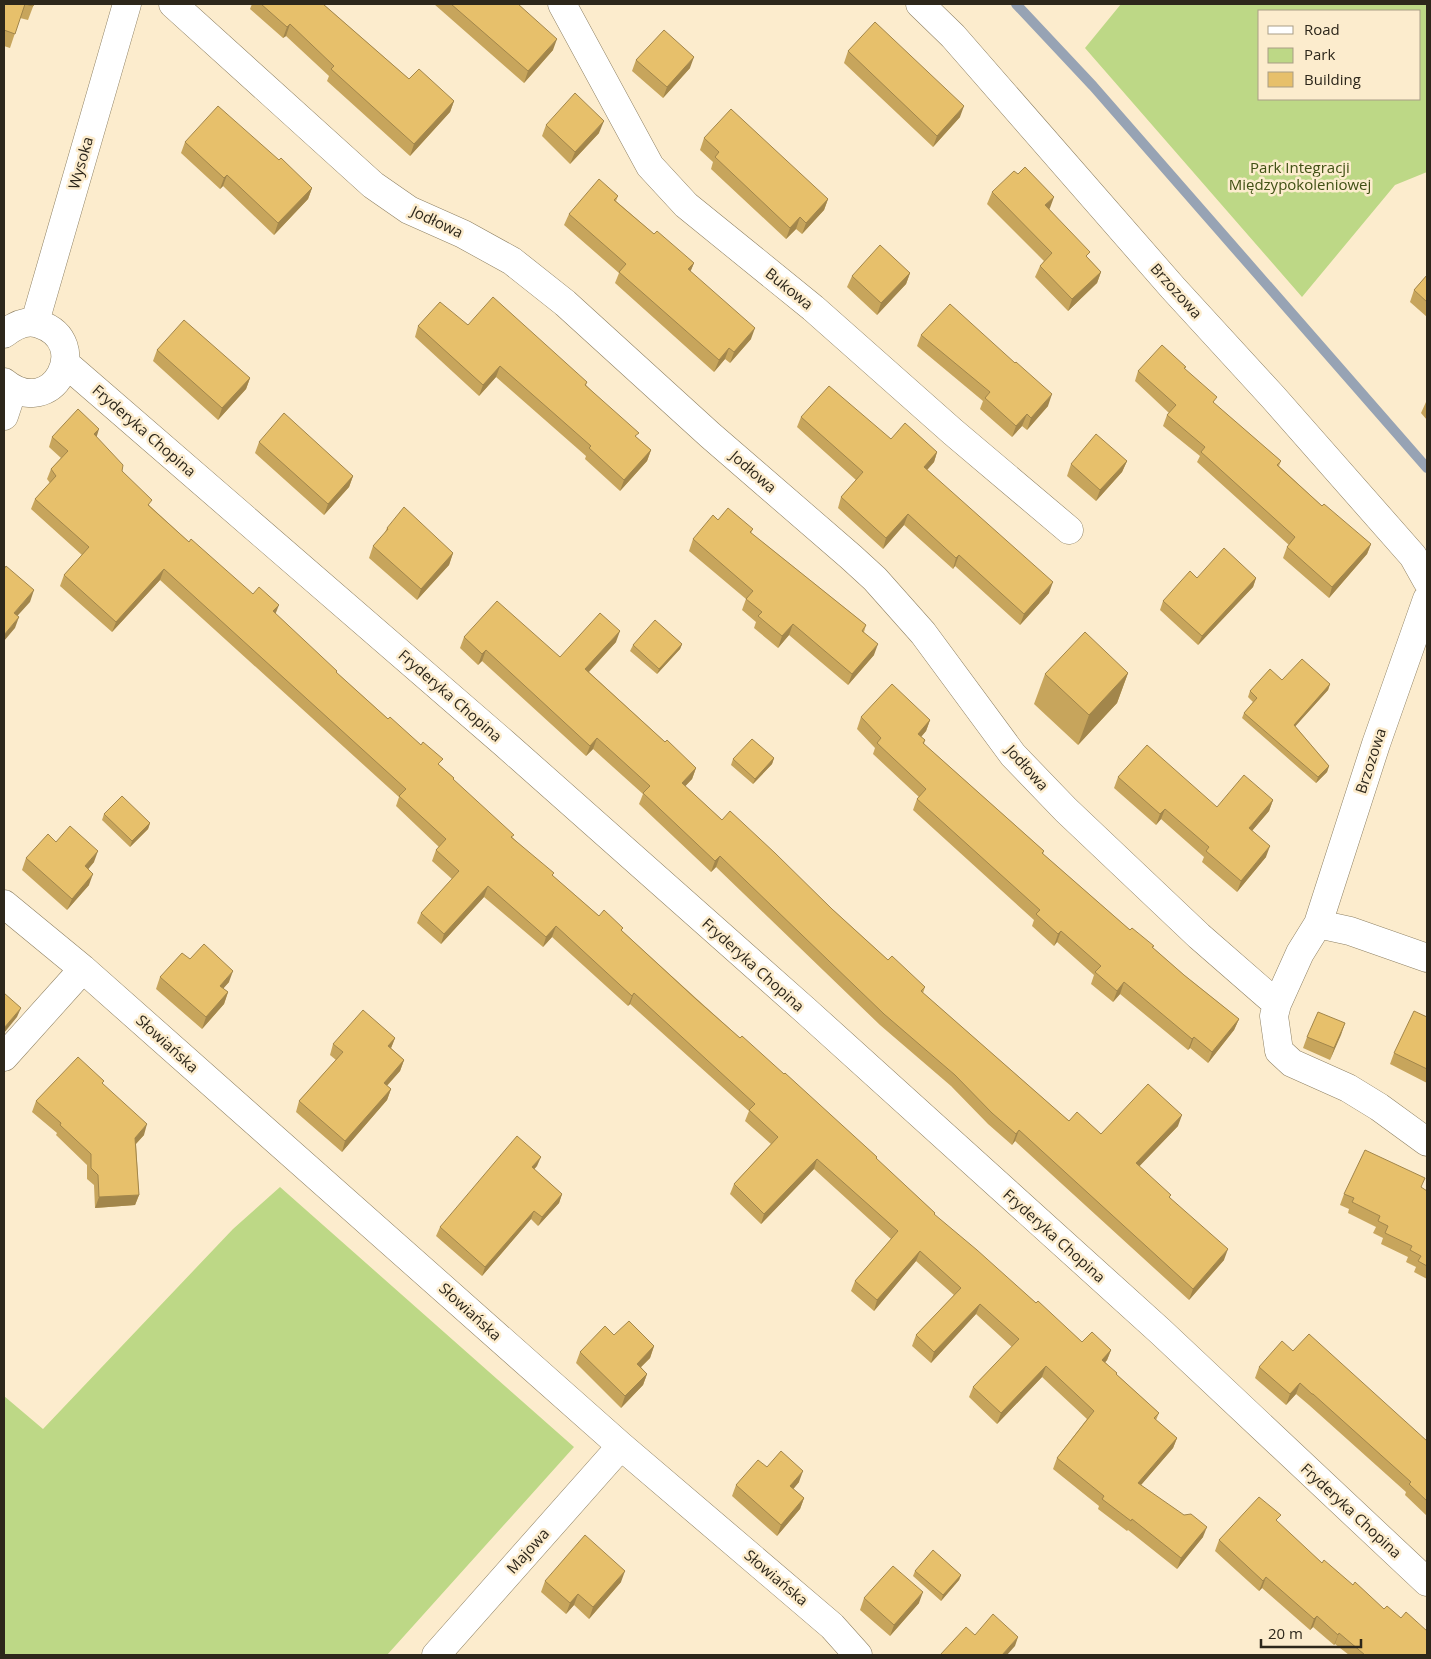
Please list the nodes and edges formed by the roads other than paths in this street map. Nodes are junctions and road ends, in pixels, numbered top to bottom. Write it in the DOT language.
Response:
graph roads {
  1 [pos="127,4"];
  2 [pos="173,4"];
  3 [pos="562,4"];
  4 [pos="920,4"];
  5 [pos="35,322"];
  6 [pos="4,334"];
  7 [pos="65,364"];
  8 [pos="8,385"];
  9 [pos="4,416"];
  10 [pos="1069,530"];
  11 [pos="1427,582"];
  12 [pos="1427,599"];
  13 [pos="4,904"];
  14 [pos="1318,924"];
  15 [pos="1427,958"];
  16 [pos="83,968"];
  17 [pos="1277,1004"];
  18 [pos="4,1057"];
  19 [pos="1427,1142"];
  20 [pos="621,1446"];
  21 [pos="1427,1582"];
  22 [pos="436,1655"];
  23 [pos="858,1655"];
  1 -- 5 [label="street, Wysoka"];
  2 -- 17 [label="street, Jodłowa"];
  3 -- 10 [label="street, Bukowa"];
  4 -- 11 [label="street, Brzozowa"];
  5 -- 6 [label="street"];
  5 -- 7 [label="street"];
  7 -- 8 [label="street"];
  7 -- 21 [label="street, Fryderyka Chopina"];
  8 -- 9 [label="street"];
  12 -- 14 [label="street, Brzozowa"];
  13 -- 16 [label="street, Słowiańska"];
  14 -- 15 [label="street"];
  14 -- 17 [label="street, Brzozowa"];
  16 -- 18 [label="street"];
  16 -- 20 [label="street, Słowiańska"];
  17 -- 19 [label="street"];
  20 -- 22 [label="street, Majowa"];
  20 -- 23 [label="street, Słowiańska"];
}
